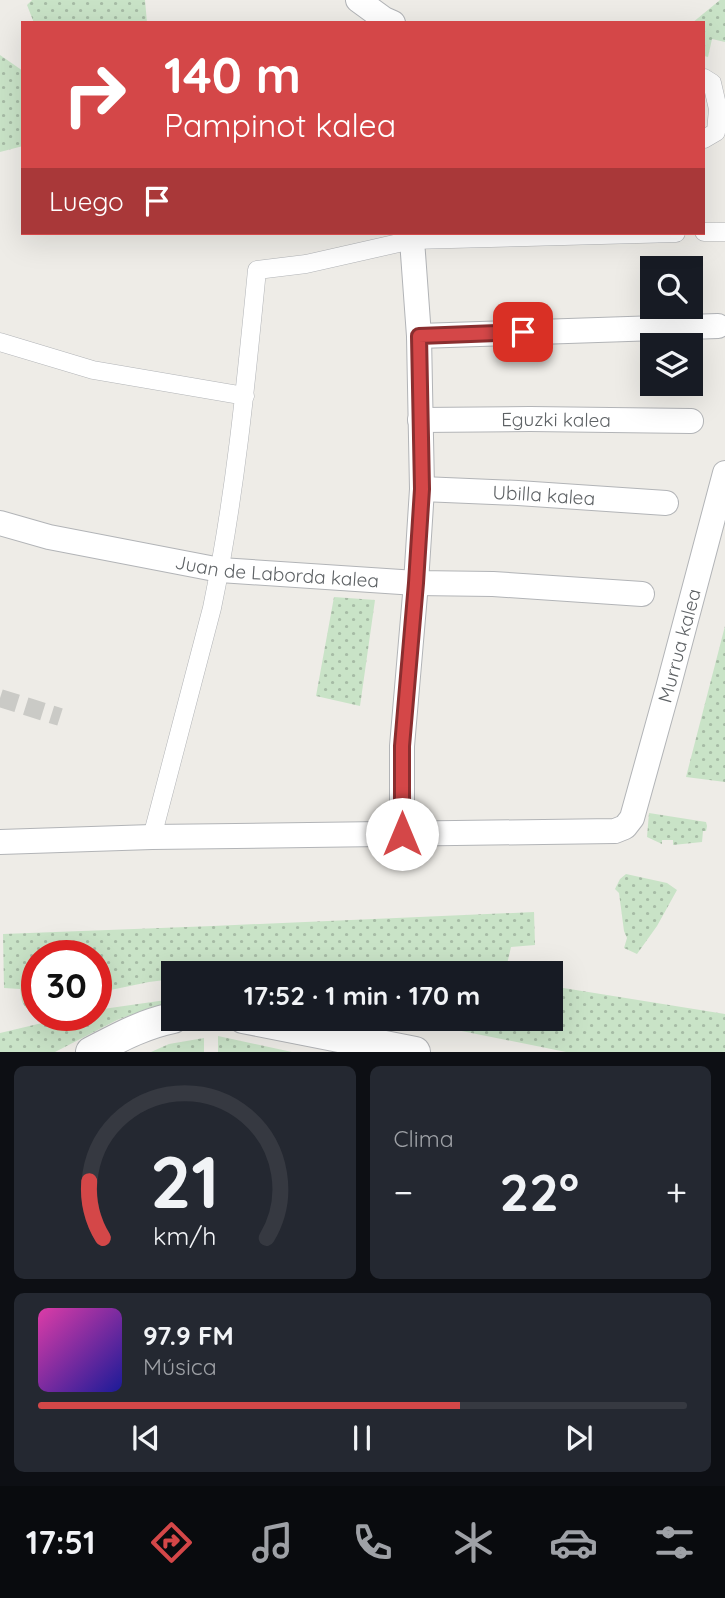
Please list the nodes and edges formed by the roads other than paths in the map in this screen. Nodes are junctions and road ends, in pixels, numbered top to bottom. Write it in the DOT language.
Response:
graph roads {
  1 [pos="358,0"];
  2 [pos="388,21"];
  3 [pos="705,79"];
  4 [pos="705,138"];
  5 [pos="705,232"];
  6 [pos="725,232"];
  7 [pos="601,235"];
  8 [pos="412,240"];
  9 [pos="718,326"];
  10 [pos="419,336"];
  11 [pos="0,342"];
  12 [pos="244,396"];
  13 [pos="420,420"];
  14 [pos="691,421"];
  15 [pos="725,473"];
  16 [pos="422,489"];
  17 [pos="666,503"];
  18 [pos="0,523"];
  19 [pos="220,570"];
  20 [pos="416,583"];
  21 [pos="642,594"];
  22 [pos="402,834"];
  23 [pos="152,837"];
  24 [pos="0,842"];
  25 [pos="161,1021"];
  26 [pos="309,1031"];
  27 [pos="91,1052"];
  28 [pos="415,1052"];
  1 -- 2 [label="street"];
  3 -- 4 [label="street"];
  5 -- 6 [label="street"];
  7 -- 8 [label="street"];
  8 -- 10 [label="street"];
  8 -- 12 [label="street"];
  9 -- 10 [label="street"];
  10 -- 13 [label="street"];
  11 -- 12 [label="street"];
  12 -- 19 [label="street"];
  13 -- 14 [label="street, Eguzki kalea"];
  13 -- 16 [label="street"];
  15 -- 22 [label="street, Murrua kalea"];
  16 -- 17 [label="street, Ubilla kalea"];
  16 -- 20 [label="street"];
  18 -- 19 [label="street, Juan de Laborda kalea"];
  19 -- 20 [label="street, Juan de Laborda kalea"];
  19 -- 23 [label="street"];
  20 -- 21 [label="street, Juan de Laborda kalea"];
  20 -- 22 [label="street"];
  22 -- 23 [label="street"];
  23 -- 24 [label="street"];
  25 -- 27 [label="street"];
  26 -- 28 [label="street"];
}
